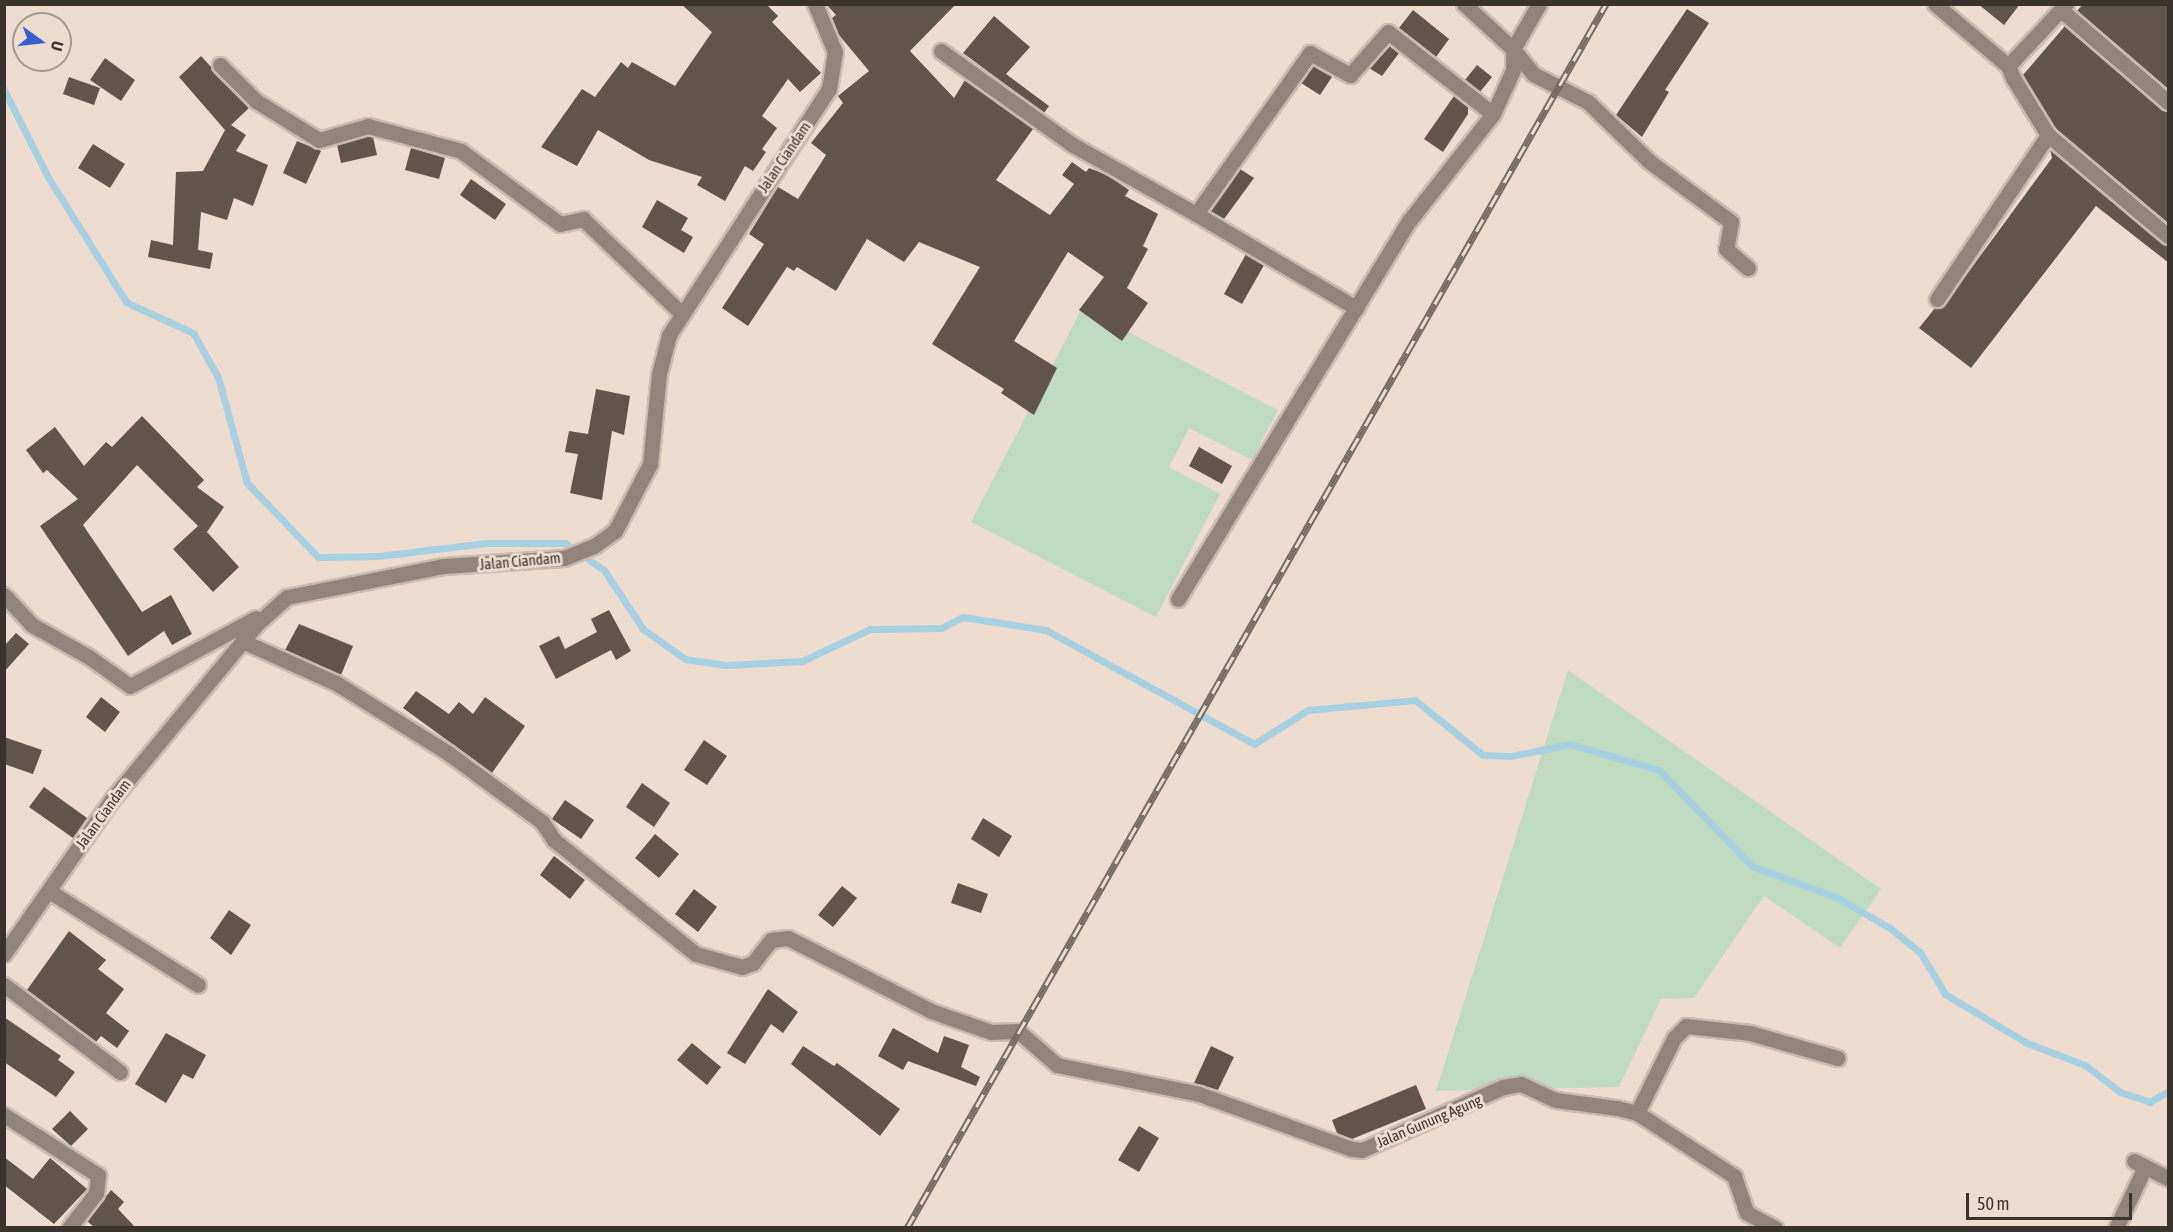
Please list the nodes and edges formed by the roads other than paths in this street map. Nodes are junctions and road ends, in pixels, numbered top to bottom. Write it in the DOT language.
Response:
graph roads {
  1 [pos="815,4"];
  2 [pos="1464,4"];
  3 [pos="1539,4"];
  4 [pos="1935,4"];
  5 [pos="2064,7"];
  6 [pos="1513,49"];
  7 [pos="941,51"];
  8 [pos="220,65"];
  9 [pos="2008,66"];
  10 [pos="2169,102"];
  11 [pos="1492,114"];
  12 [pos="2048,135"];
  13 [pos="1196,214"];
  14 [pos="2169,236"];
  15 [pos="1748,268"];
  16 [pos="1937,299"];
  17 [pos="1356,308"];
  18 [pos="680,312"];
  19 [pos="4,595"];
  20 [pos="1178,599"];
  21 [pos="276,606"];
  22 [pos="243,641"];
  23 [pos="50,891"];
  24 [pos="4,954"];
  25 [pos="4,985"];
  26 [pos="198,985"];
  27 [pos="1837,1058"];
  28 [pos="120,1072"];
  29 [pos="1637,1113"];
  30 [pos="4,1115"];
  31 [pos="2169,1178"];
  32 [pos="69,1227"];
  33 [pos="1775,1227"];
  34 [pos="2116,1227"];
  1 -- 18 [label="street, Jalan Ciandam"];
  2 -- 6 [label="street"];
  3 -- 6 [label="street"];
  4 -- 9 [label="street"];
  5 -- 9 [label="street"];
  5 -- 10 [label="street"];
  6 -- 11 [label="street"];
  6 -- 15 [label="street"];
  7 -- 13 [label="street"];
  8 -- 18 [label="street"];
  9 -- 12 [label="street"];
  11 -- 13 [label="street"];
  11 -- 17 [label="street"];
  12 -- 14 [label="street"];
  12 -- 16 [label="street"];
  13 -- 17 [label="street"];
  17 -- 20 [label="street"];
  18 -- 21 [label="street, Jalan Ciandam"];
  19 -- 21 [label="street"];
  21 -- 22 [label="street, Jalan Ciandam"];
  22 -- 23 [label="street, Jalan Ciandam"];
  22 -- 29 [label="street, Jalan Gunung Agung"];
  23 -- 24 [label="street, Jalan Ciandam"];
  23 -- 26 [label="street"];
  25 -- 28 [label="street"];
  27 -- 29 [label="street"];
  29 -- 33 [label="street, Jalan Gunung Agung"];
  30 -- 32 [label="street"];
  31 -- 34 [label="street"];
}
